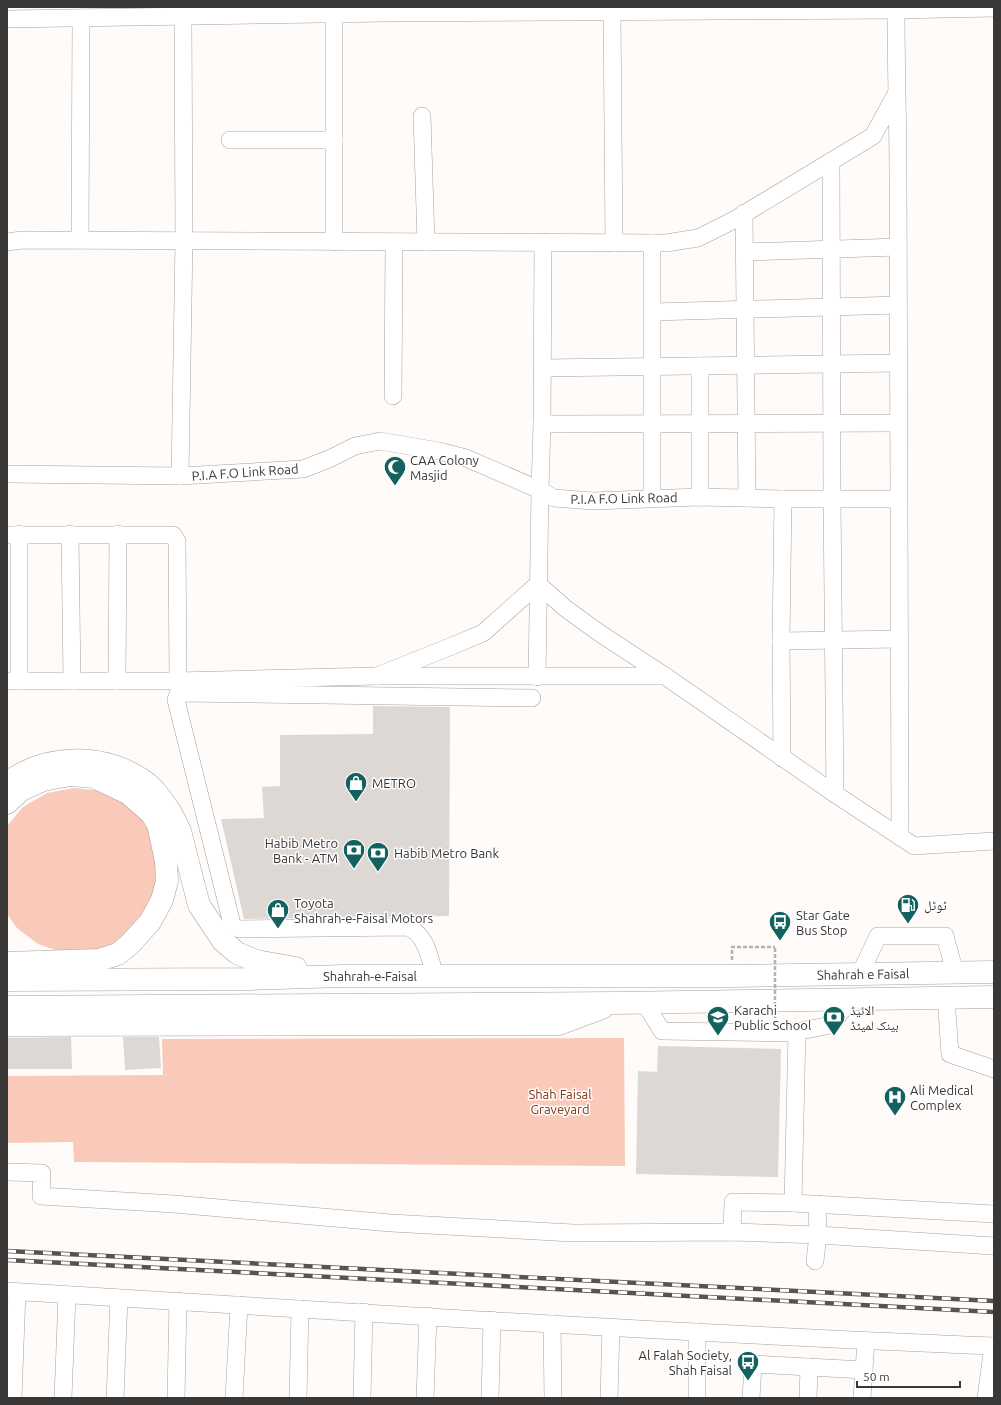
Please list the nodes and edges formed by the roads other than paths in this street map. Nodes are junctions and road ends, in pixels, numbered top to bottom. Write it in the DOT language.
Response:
graph roads {
  1 [pos="854,8"];
  2 [pos="994,8"];
  3 [pos="466,10"];
  4 [pos="896,10"];
  5 [pos="612,12"];
  6 [pos="334,14"];
  7 [pos="183,17"];
  8 [pos="81,18"];
  9 [pos="7,19"];
  10 [pos="896,94"];
  11 [pos="422,116"];
  12 [pos="230,140"];
  13 [pos="334,140"];
  14 [pos="831,161"];
  15 [pos="744,213"];
  16 [pos="80,240"];
  17 [pos="184,241"];
  18 [pos="7,242"];
  19 [pos="334,242"];
  20 [pos="394,242"];
  21 [pos="426,242"];
  22 [pos="543,242"];
  23 [pos="614,243"];
  24 [pos="652,243"];
  25 [pos="898,247"];
  26 [pos="831,249"];
  27 [pos="745,252"];
  28 [pos="898,305"];
  29 [pos="832,307"];
  30 [pos="745,309"];
  31 [pos="653,312"];
  32 [pos="898,363"];
  33 [pos="832,364"];
  34 [pos="746,365"];
  35 [pos="700,366"];
  36 [pos="653,367"];
  37 [pos="543,368"];
  38 [pos="393,396"];
  39 [pos="832,423"];
  40 [pos="898,423"];
  41 [pos="542,424"];
  42 [pos="653,424"];
  43 [pos="700,424"];
  44 [pos="747,424"];
  45 [pos="7,474"];
  46 [pos="180,476"];
  47 [pos="540,490"];
  48 [pos="700,497"];
  49 [pos="652,498"];
  50 [pos="747,498"];
  51 [pos="783,499"];
  52 [pos="832,499"];
  53 [pos="898,499"];
  54 [pos="13,534"];
  55 [pos="70,534"];
  56 [pos="118,534"];
  57 [pos="538,584"];
  58 [pos="899,639"];
  59 [pos="834,640"];
  60 [pos="781,641"];
  61 [pos="377,676"];
  62 [pos="665,676"];
  63 [pos="537,677"];
  64 [pos="13,681"];
  65 [pos="72,681"];
  66 [pos="117,681"];
  67 [pos="178,681"];
  68 [pos="532,698"];
  69 [pos="782,758"];
  70 [pos="7,783"];
  71 [pos="835,794"];
  72 [pos="7,803"];
  73 [pos="165,819"];
  74 [pos="900,837"];
  75 [pos="994,841"];
  76 [pos="7,963"];
  77 [pos="994,964"];
  78 [pos="994,972"];
  79 [pos="962,973"];
  80 [pos="860,974"];
  81 [pos="343,976"];
  82 [pos="435,976"];
  83 [pos="732,976"];
  84 [pos="7,980"];
  85 [pos="946,997"];
  86 [pos="994,997"];
  87 [pos="850,1000"];
  88 [pos="644,1002"];
  89 [pos="616,1003"];
  90 [pos="7,1007"];
  91 [pos="7,1025"];
  92 [pos="797,1031"];
  93 [pos="994,1069"];
  94 [pos="7,1172"];
  95 [pos="793,1203"];
  96 [pos="817,1204"];
  97 [pos="994,1214"];
  98 [pos="732,1232"];
  99 [pos="818,1235"];
  100 [pos="994,1246"];
  101 [pos="815,1261"];
  102 [pos="12,1291"];
  103 [pos="67,1295"];
  104 [pos="119,1298"];
  105 [pos="178,1301"];
  106 [pos="238,1305"];
  107 [pos="300,1309"];
  108 [pos="364,1312"];
  109 [pos="428,1316"];
  110 [pos="492,1320"];
  111 [pos="552,1324"];
  112 [pos="611,1327"];
  113 [pos="697,1332"];
  114 [pos="866,1341"];
  115 [pos="993,1346"];
  116 [pos="809,1367"];
  117 [pos="864,1370"];
  118 [pos="13,1398"];
  119 [pos="63,1398"];
  120 [pos="116,1398"];
  121 [pos="176,1398"];
  122 [pos="234,1398"];
  123 [pos="298,1398"];
  124 [pos="362,1398"];
  125 [pos="425,1398"];
  126 [pos="490,1398"];
  127 [pos="553,1398"];
  128 [pos="609,1398"];
  129 [pos="697,1398"];
  130 [pos="751,1398"];
  131 [pos="808,1398"];
  132 [pos="862,1398"];
  133 [pos="986,1398"];
  1 -- 4 [label="street"];
  1 -- 5 [label="street"];
  2 -- 4 [label="street"];
  3 -- 5 [label="street"];
  3 -- 6 [label="street"];
  4 -- 10 [label="street"];
  5 -- 23 [label="street"];
  6 -- 7 [label="street"];
  6 -- 13 [label="street"];
  7 -- 8 [label="street"];
  7 -- 17 [label="street"];
  8 -- 9 [label="street"];
  8 -- 16 [label="street"];
  10 -- 14 [label="street"];
  10 -- 25 [label="street"];
  11 -- 21 [label="street"];
  12 -- 13 [label="street"];
  13 -- 19 [label="street"];
  14 -- 15 [label="street"];
  14 -- 26 [label="street"];
  15 -- 24 [label="street"];
  15 -- 27 [label="street"];
  16 -- 17 [label="street"];
  16 -- 18 [label="street"];
  17 -- 19 [label="street"];
  17 -- 46 [label="street"];
  19 -- 20 [label="street"];
  20 -- 21 [label="street"];
  20 -- 38 [label="street"];
  21 -- 22 [label="street"];
  22 -- 23 [label="street"];
  22 -- 37 [label="street"];
  23 -- 24 [label="street"];
  24 -- 31 [label="street"];
  25 -- 26 [label="street"];
  25 -- 28 [label="street"];
  26 -- 27 [label="street"];
  26 -- 29 [label="street"];
  27 -- 30 [label="street"];
  28 -- 29 [label="street"];
  28 -- 32 [label="street"];
  29 -- 30 [label="street"];
  29 -- 33 [label="street"];
  30 -- 31 [label="street"];
  30 -- 34 [label="street"];
  31 -- 36 [label="street"];
  32 -- 33 [label="street"];
  32 -- 40 [label="street"];
  33 -- 34 [label="street"];
  33 -- 39 [label="street"];
  34 -- 35 [label="street"];
  34 -- 44 [label="street"];
  35 -- 36 [label="street"];
  35 -- 43 [label="street"];
  36 -- 37 [label="street"];
  36 -- 42 [label="street"];
  37 -- 41 [label="street"];
  39 -- 40 [label="street"];
  39 -- 44 [label="street"];
  39 -- 52 [label="street"];
  40 -- 53 [label="street"];
  41 -- 42 [label="street"];
  41 -- 47 [label="street"];
  42 -- 43 [label="street"];
  42 -- 49 [label="street"];
  43 -- 44 [label="street"];
  43 -- 48 [label="street"];
  44 -- 50 [label="street"];
  45 -- 46 [label="street, P.I.A F.O Link Road"];
  46 -- 47 [label="street, P.I.A F.O Link Road"];
  47 -- 49 [label="street, P.I.A F.O Link Road"];
  47 -- 57 [label="street"];
  48 -- 49 [label="street, P.I.A F.O Link Road"];
  48 -- 50 [label="street, P.I.A F.O Link Road"];
  50 -- 51 [label="street, P.I.A F.O Link Road"];
  51 -- 52 [label="street, P.I.A F.O Link Road"];
  51 -- 60 [label="street"];
  52 -- 53 [label="street, P.I.A F.O Link Road"];
  52 -- 59 [label="street"];
  53 -- 58 [label="street"];
  54 -- 55 [label="street"];
  54 -- 64 [label="street"];
  55 -- 56 [label="street"];
  55 -- 65 [label="street"];
  56 -- 66 [label="street"];
  56 -- 67 [label="street"];
  57 -- 61 [label="street"];
  57 -- 62 [label="street"];
  57 -- 63 [label="street"];
  58 -- 59 [label="street"];
  58 -- 74 [label="street"];
  59 -- 60 [label="street"];
  59 -- 71 [label="street"];
  60 -- 69 [label="street"];
  61 -- 63 [label="street"];
  61 -- 67 [label="street"];
  62 -- 63 [label="street"];
  62 -- 69 [label="street"];
  64 -- 65 [label="street"];
  65 -- 66 [label="street"];
  66 -- 67 [label="street"];
  68 -- 82 [label="street"];
  69 -- 71 [label="street"];
  70 -- 73 [label="main road"];
  71 -- 74 [label="street"];
  72 -- 73 [label="main road"];
  73 -- 76 [label="main road"];
  73 -- 81 [label="main road"];
  74 -- 75 [label="street"];
  77 -- 79 [label="main road"];
  78 -- 79 [label="main road, Shahrah e Faisal"];
  79 -- 80 [label="main road, Shahrah e Faisal"];
  79 -- 80 [label="street"];
  80 -- 83 [label="main road, Shahrah e Faisal"];
  81 -- 82 [label="main road, Shahrah-e-Faisal"];
  81 -- 84 [label="main road, Shahrah-e-Faisal"];
  82 -- 83 [label="main road, Shahrah-e-Faisal"];
  85 -- 86 [label="main road, Shahrah e Faisal"];
  85 -- 87 [label="main road, Shahrah e Faisal"];
  85 -- 93 [label="street"];
  87 -- 88 [label="main road, Shahrah e Faisal"];
  87 -- 92 [label="street"];
  88 -- 89 [label="main road, Shahrah e Faisal"];
  88 -- 92 [label="street"];
  89 -- 90 [label="main road"];
  89 -- 91 [label="main road"];
  92 -- 95 [label="street"];
  94 -- 98 [label="street"];
  95 -- 96 [label="street"];
  95 -- 98 [label="street"];
  96 -- 97 [label="street"];
  96 -- 99 [label="street"];
  98 -- 99 [label="street"];
  99 -- 100 [label="street"];
  99 -- 101 [label="street"];
  102 -- 103 [label="street"];
  102 -- 118 [label="street"];
  103 -- 104 [label="street"];
  103 -- 119 [label="street"];
  104 -- 105 [label="street"];
  104 -- 120 [label="street"];
  105 -- 106 [label="street"];
  105 -- 121 [label="street"];
  106 -- 107 [label="street"];
  106 -- 122 [label="street"];
  107 -- 108 [label="street"];
  107 -- 123 [label="street"];
  108 -- 109 [label="street"];
  108 -- 124 [label="street"];
  109 -- 110 [label="street"];
  109 -- 125 [label="street"];
  110 -- 111 [label="street"];
  110 -- 126 [label="street"];
  111 -- 112 [label="street"];
  111 -- 127 [label="street"];
  112 -- 113 [label="street"];
  112 -- 128 [label="street"];
  113 -- 114 [label="street"];
  113 -- 129 [label="street"];
  114 -- 115 [label="street"];
  114 -- 117 [label="street"];
  115 -- 133 [label="street"];
  116 -- 117 [label="street"];
  116 -- 130 [label="street"];
  116 -- 131 [label="street"];
  117 -- 132 [label="street"];
}
